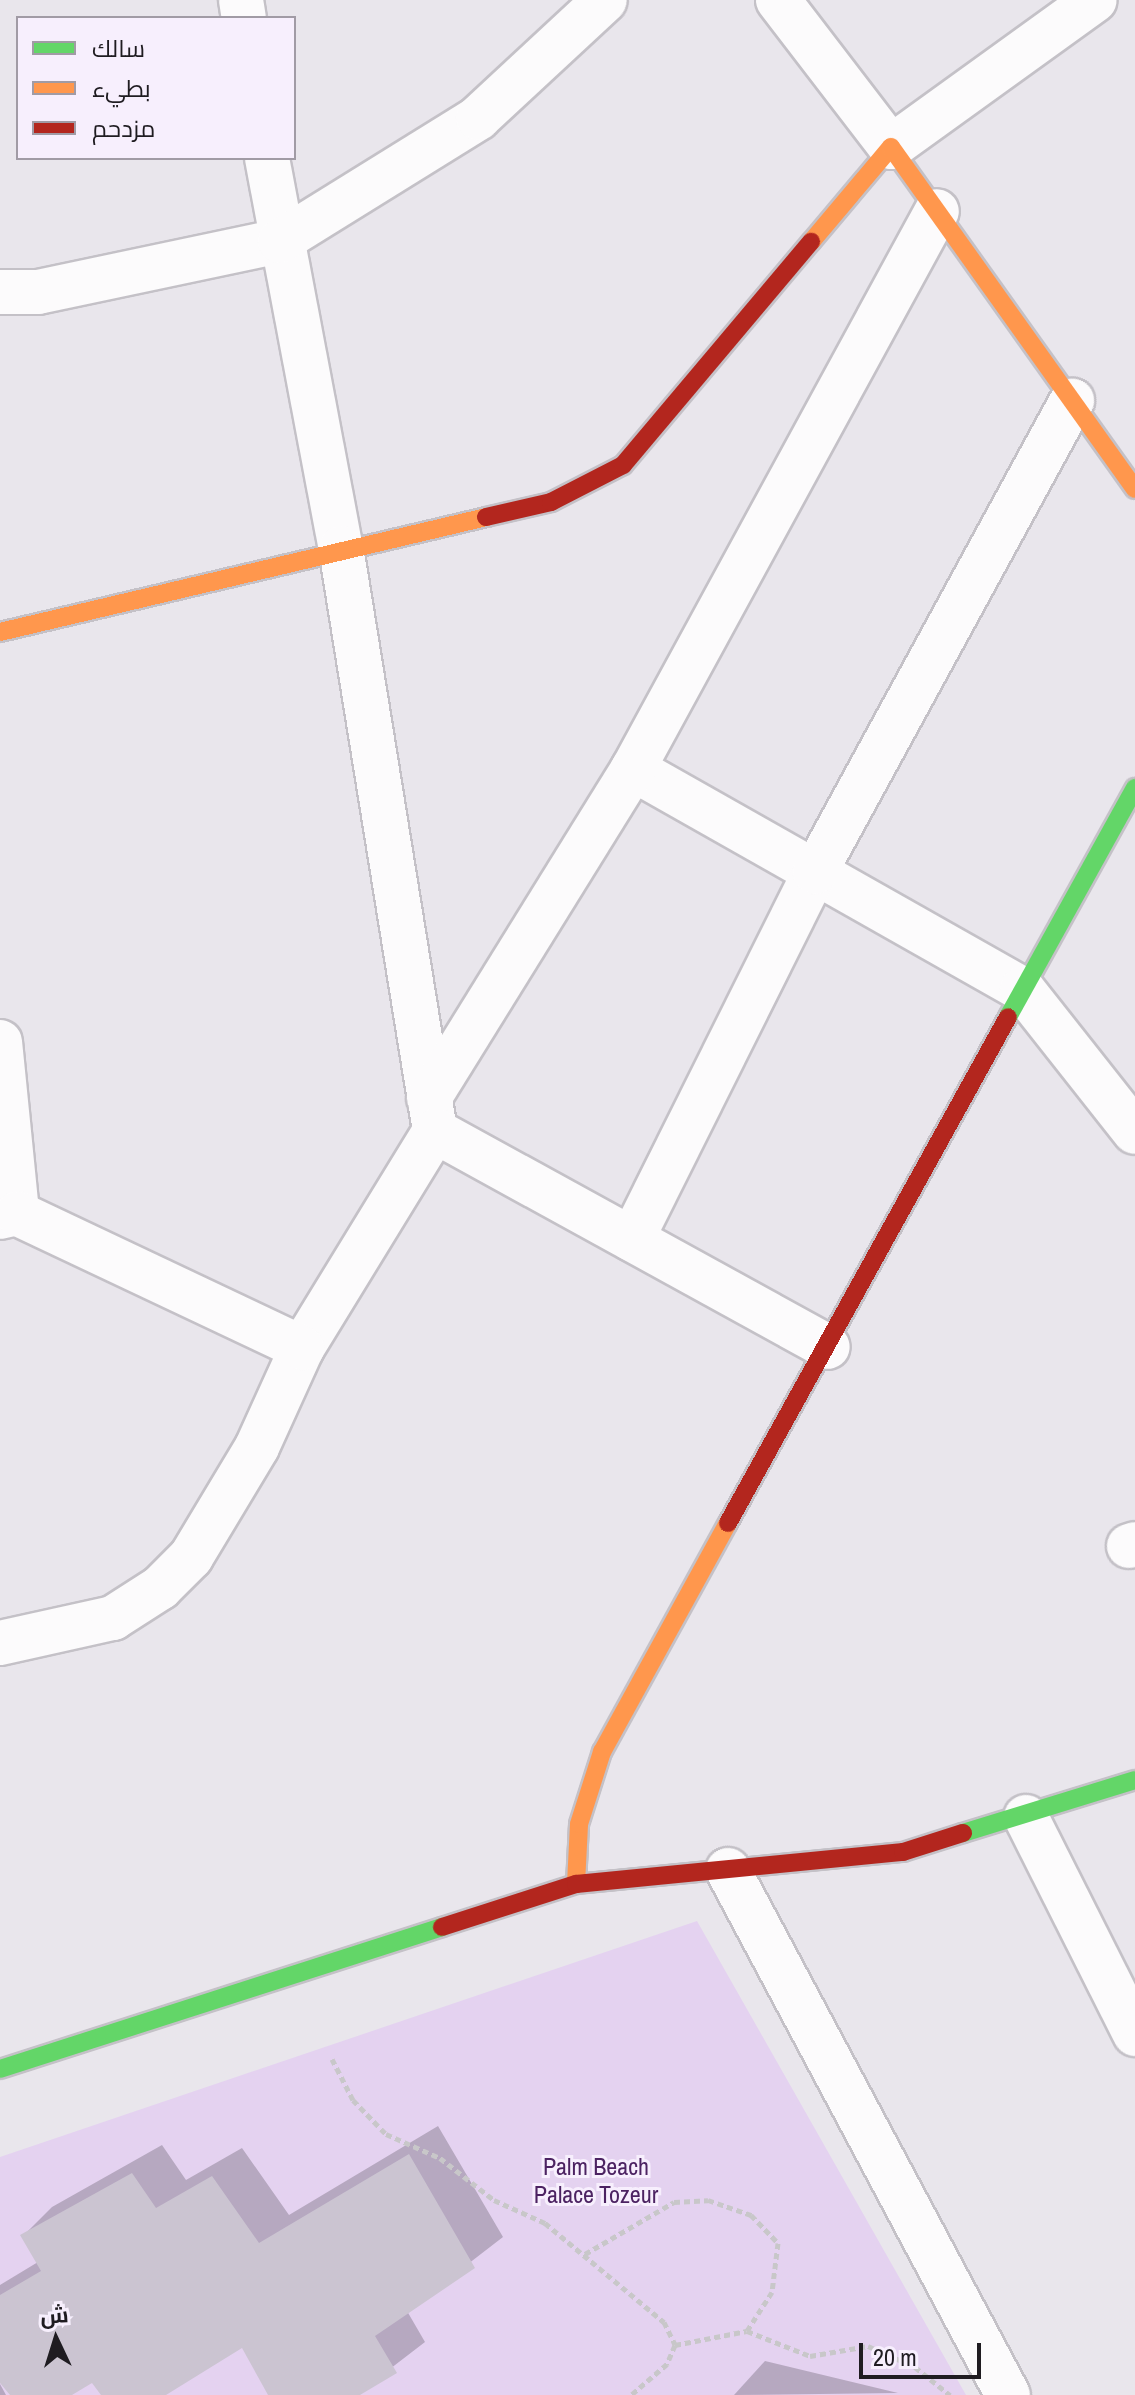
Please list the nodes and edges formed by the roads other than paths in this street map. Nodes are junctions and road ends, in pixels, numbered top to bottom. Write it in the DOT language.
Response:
graph roads {
  1 [pos="605,0"];
  2 [pos="778,0"];
  3 [pos="1095,0"];
  4 [pos="891,147"];
  5 [pos="267,160"];
  6 [pos="937,211"];
  7 [pos="280,241"];
  8 [pos="0,292"];
  9 [pos="1072,401"];
  10 [pos="1135,489"];
  11 [pos="341,548"];
  12 [pos="0,632"];
  13 [pos="633,769"];
  14 [pos="1135,788"];
  15 [pos="815,872"];
  16 [pos="1022,989"];
  17 [pos="0,1042"];
  18 [pos="432,1114"];
  19 [pos="1135,1132"];
  20 [pos="8,1215"];
  21 [pos="632,1239"];
  22 [pos="828,1347"];
  23 [pos="302,1348"];
  24 [pos="0,1643"];
  25 [pos="1135,1780"];
  26 [pos="1026,1817"];
  27 [pos="728,1870"];
  28 [pos="576,1884"];
  29 [pos="1135,2034"];
  30 [pos="0,2069"];
  31 [pos="1008,2395"];
  1 -- 7 [label="street"];
  2 -- 4 [label="street"];
  3 -- 4 [label="street"];
  4 -- 6 [label="street"];
  4 -- 11 [label="street"];
  5 -- 7 [label="street"];
  6 -- 9 [label="street"];
  6 -- 13 [label="street"];
  7 -- 8 [label="street"];
  7 -- 11 [label="street"];
  9 -- 10 [label="street"];
  9 -- 15 [label="street"];
  11 -- 12 [label="street"];
  11 -- 18 [label="street"];
  13 -- 15 [label="street"];
  13 -- 18 [label="street"];
  14 -- 16 [label="street"];
  15 -- 16 [label="street"];
  15 -- 21 [label="street"];
  16 -- 19 [label="street"];
  16 -- 22 [label="street"];
  17 -- 20 [label="street"];
  18 -- 21 [label="street"];
  18 -- 23 [label="street"];
  20 -- 23 [label="street"];
  21 -- 22 [label="street"];
  22 -- 28 [label="street"];
  23 -- 24 [label="street"];
  25 -- 26 [label="street"];
  26 -- 27 [label="street"];
  26 -- 29 [label="street"];
  27 -- 28 [label="street"];
  27 -- 31 [label="street"];
  28 -- 30 [label="street"];
}
